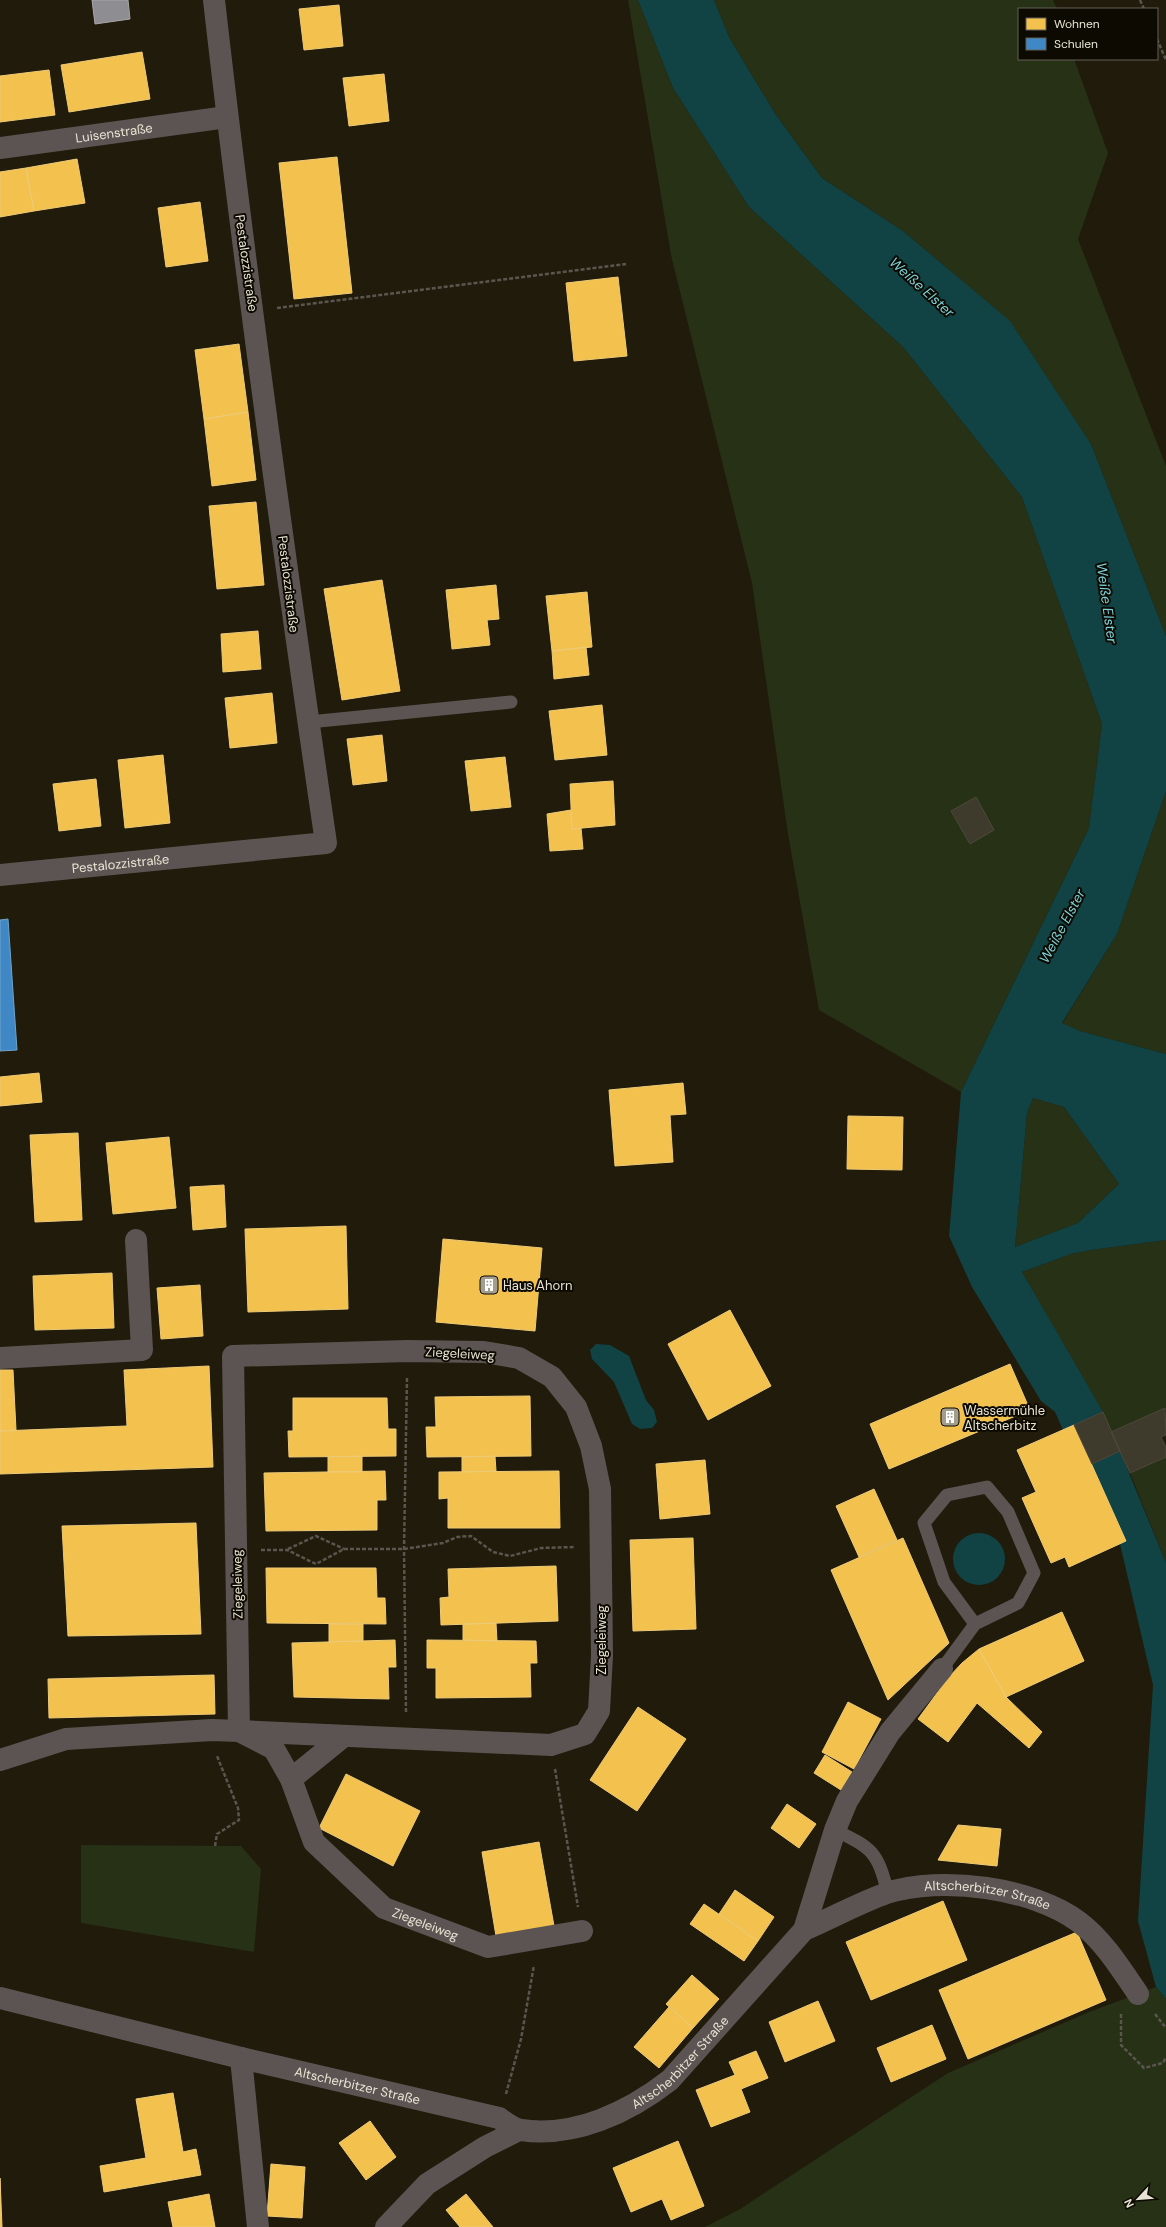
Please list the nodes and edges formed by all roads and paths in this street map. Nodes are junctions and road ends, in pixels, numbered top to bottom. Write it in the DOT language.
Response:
graph roads {
  1 [pos="214,0"];
  2 [pos="1158,41"];
  3 [pos="1166,60"];
  4 [pos="227,117"];
  5 [pos="0,148"];
  6 [pos="626,264"];
  7 [pos="253,312"];
  8 [pos="511,702"];
  9 [pos="308,722"];
  10 [pos="0,875"];
  11 [pos="136,1240"];
  12 [pos="407,1351"];
  13 [pos="0,1358"];
  14 [pos="600,1546"];
  15 [pos="344,1549"];
  16 [pos="404,1549"];
  17 [pos="237,1550"];
  18 [pos="287,1550"];
  19 [pos="975,1624"];
  20 [pos="942,1669"];
  21 [pos="212,1730"];
  22 [pos="239,1731"];
  23 [pos="344,1736"];
  24 [pos="406,1739"];
  25 [pos="551,1745"];
  26 [pos="0,1760"];
  27 [pos="291,1779"];
  28 [pos="835,1830"];
  29 [pos="215,1846"];
  30 [pos="888,1892"];
  31 [pos="804,1930"];
  32 [pos="582,1931"];
  33 [pos="539,1939"];
  34 [pos="1138,1994"];
  35 [pos="0,1998"];
  36 [pos="1166,2057"];
  37 [pos="241,2058"];
  38 [pos="499,2118"];
  39 [pos="519,2130"];
  40 [pos="258,2227"];
  41 [pos="386,2227"];
  1 -- 4 [label="street, Pestalozzistraße"];
  2 -- 3 [label="path"];
  4 -- 5 [label="street, Luisenstraße"];
  4 -- 7 [label="street, Pestalozzistraße"];
  6 -- 7 [label="path"];
  7 -- 9 [label="street, Pestalozzistraße"];
  8 -- 9 [label="lane"];
  9 -- 10 [label="street, Pestalozzistraße"];
  11 -- 13 [label="street"];
  12 -- 14 [label="street, Ziegeleiweg"];
  12 -- 16 [label="path"];
  12 -- 17 [label="street, Ziegeleiweg"];
  14 -- 16 [label="path"];
  14 -- 25 [label="street, Ziegeleiweg"];
  15 -- 16 [label="path"];
  15 -- 18 [label="path"];
  15 -- 18 [label="path"];
  16 -- 24 [label="path"];
  17 -- 18 [label="path"];
  17 -- 22 [label="street, Ziegeleiweg"];
  19 -- 19 [label="lane"];
  19 -- 20 [label="lane"];
  20 -- 28 [label="street, Altscherbitzer Straße"];
  21 -- 22 [label="street, Ziegeleiweg"];
  21 -- 26 [label="street, Ziegeleiweg"];
  21 -- 29 [label="path"];
  22 -- 23 [label="street, Ziegeleiweg"];
  22 -- 27 [label="street, Ziegeleiweg"];
  23 -- 24 [label="street, Ziegeleiweg"];
  23 -- 27 [label="street"];
  24 -- 25 [label="street, Ziegeleiweg"];
  25 -- 32 [label="path"];
  27 -- 33 [label="street, Ziegeleiweg"];
  28 -- 30 [label="lane"];
  28 -- 31 [label="street, Altscherbitzer Straße"];
  30 -- 31 [label="street, Altscherbitzer Straße"];
  30 -- 34 [label="street, Altscherbitzer Straße"];
  31 -- 39 [label="street, Altscherbitzer Straße"];
  32 -- 33 [label="street, Ziegeleiweg"];
  33 -- 38 [label="path"];
  34 -- 36 [label="path"];
  35 -- 37 [label="street, Altscherbitzer Straße"];
  37 -- 38 [label="street, Altscherbitzer Straße"];
  37 -- 40 [label="street"];
  38 -- 39 [label="street, Altscherbitzer Straße"];
  39 -- 41 [label="street, Altscherbitzer Straße"];
}
